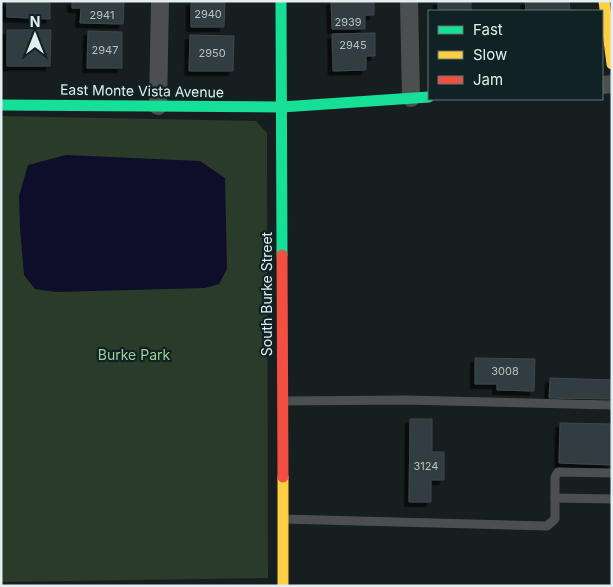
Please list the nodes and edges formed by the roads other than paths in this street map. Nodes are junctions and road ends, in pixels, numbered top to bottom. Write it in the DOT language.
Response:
graph roads {
  1 [pos="160,1"];
  2 [pos="281,1"];
  3 [pos="409,1"];
  4 [pos="604,1"];
  5 [pos="612,64"];
  6 [pos="428,97"];
  7 [pos="411,98"];
  8 [pos="1,105"];
  9 [pos="158,106"];
  10 [pos="282,107"];
  11 [pos="282,401"];
  12 [pos="612,405"];
  13 [pos="612,473"];
  14 [pos="555,498"];
  15 [pos="612,499"];
  16 [pos="283,519"];
  17 [pos="283,586"];
  1 -- 9 [label="street"];
  2 -- 10 [label="street, South Burke Street"];
  3 -- 7 [label="street"];
  4 -- 5 [label="street"];
  6 -- 7 [label="street, East Monte Vista Avenue"];
  7 -- 10 [label="street, East Monte Vista Avenue"];
  8 -- 9 [label="street, East Monte Vista Avenue"];
  9 -- 10 [label="street, East Monte Vista Avenue"];
  10 -- 11 [label="street, South Burke Street"];
  11 -- 12 [label="lane"];
  11 -- 16 [label="street, South Burke Street"];
  13 -- 14 [label="lane"];
  14 -- 15 [label="lane"];
  14 -- 16 [label="lane"];
  16 -- 17 [label="street, South Burke Street"];
}
